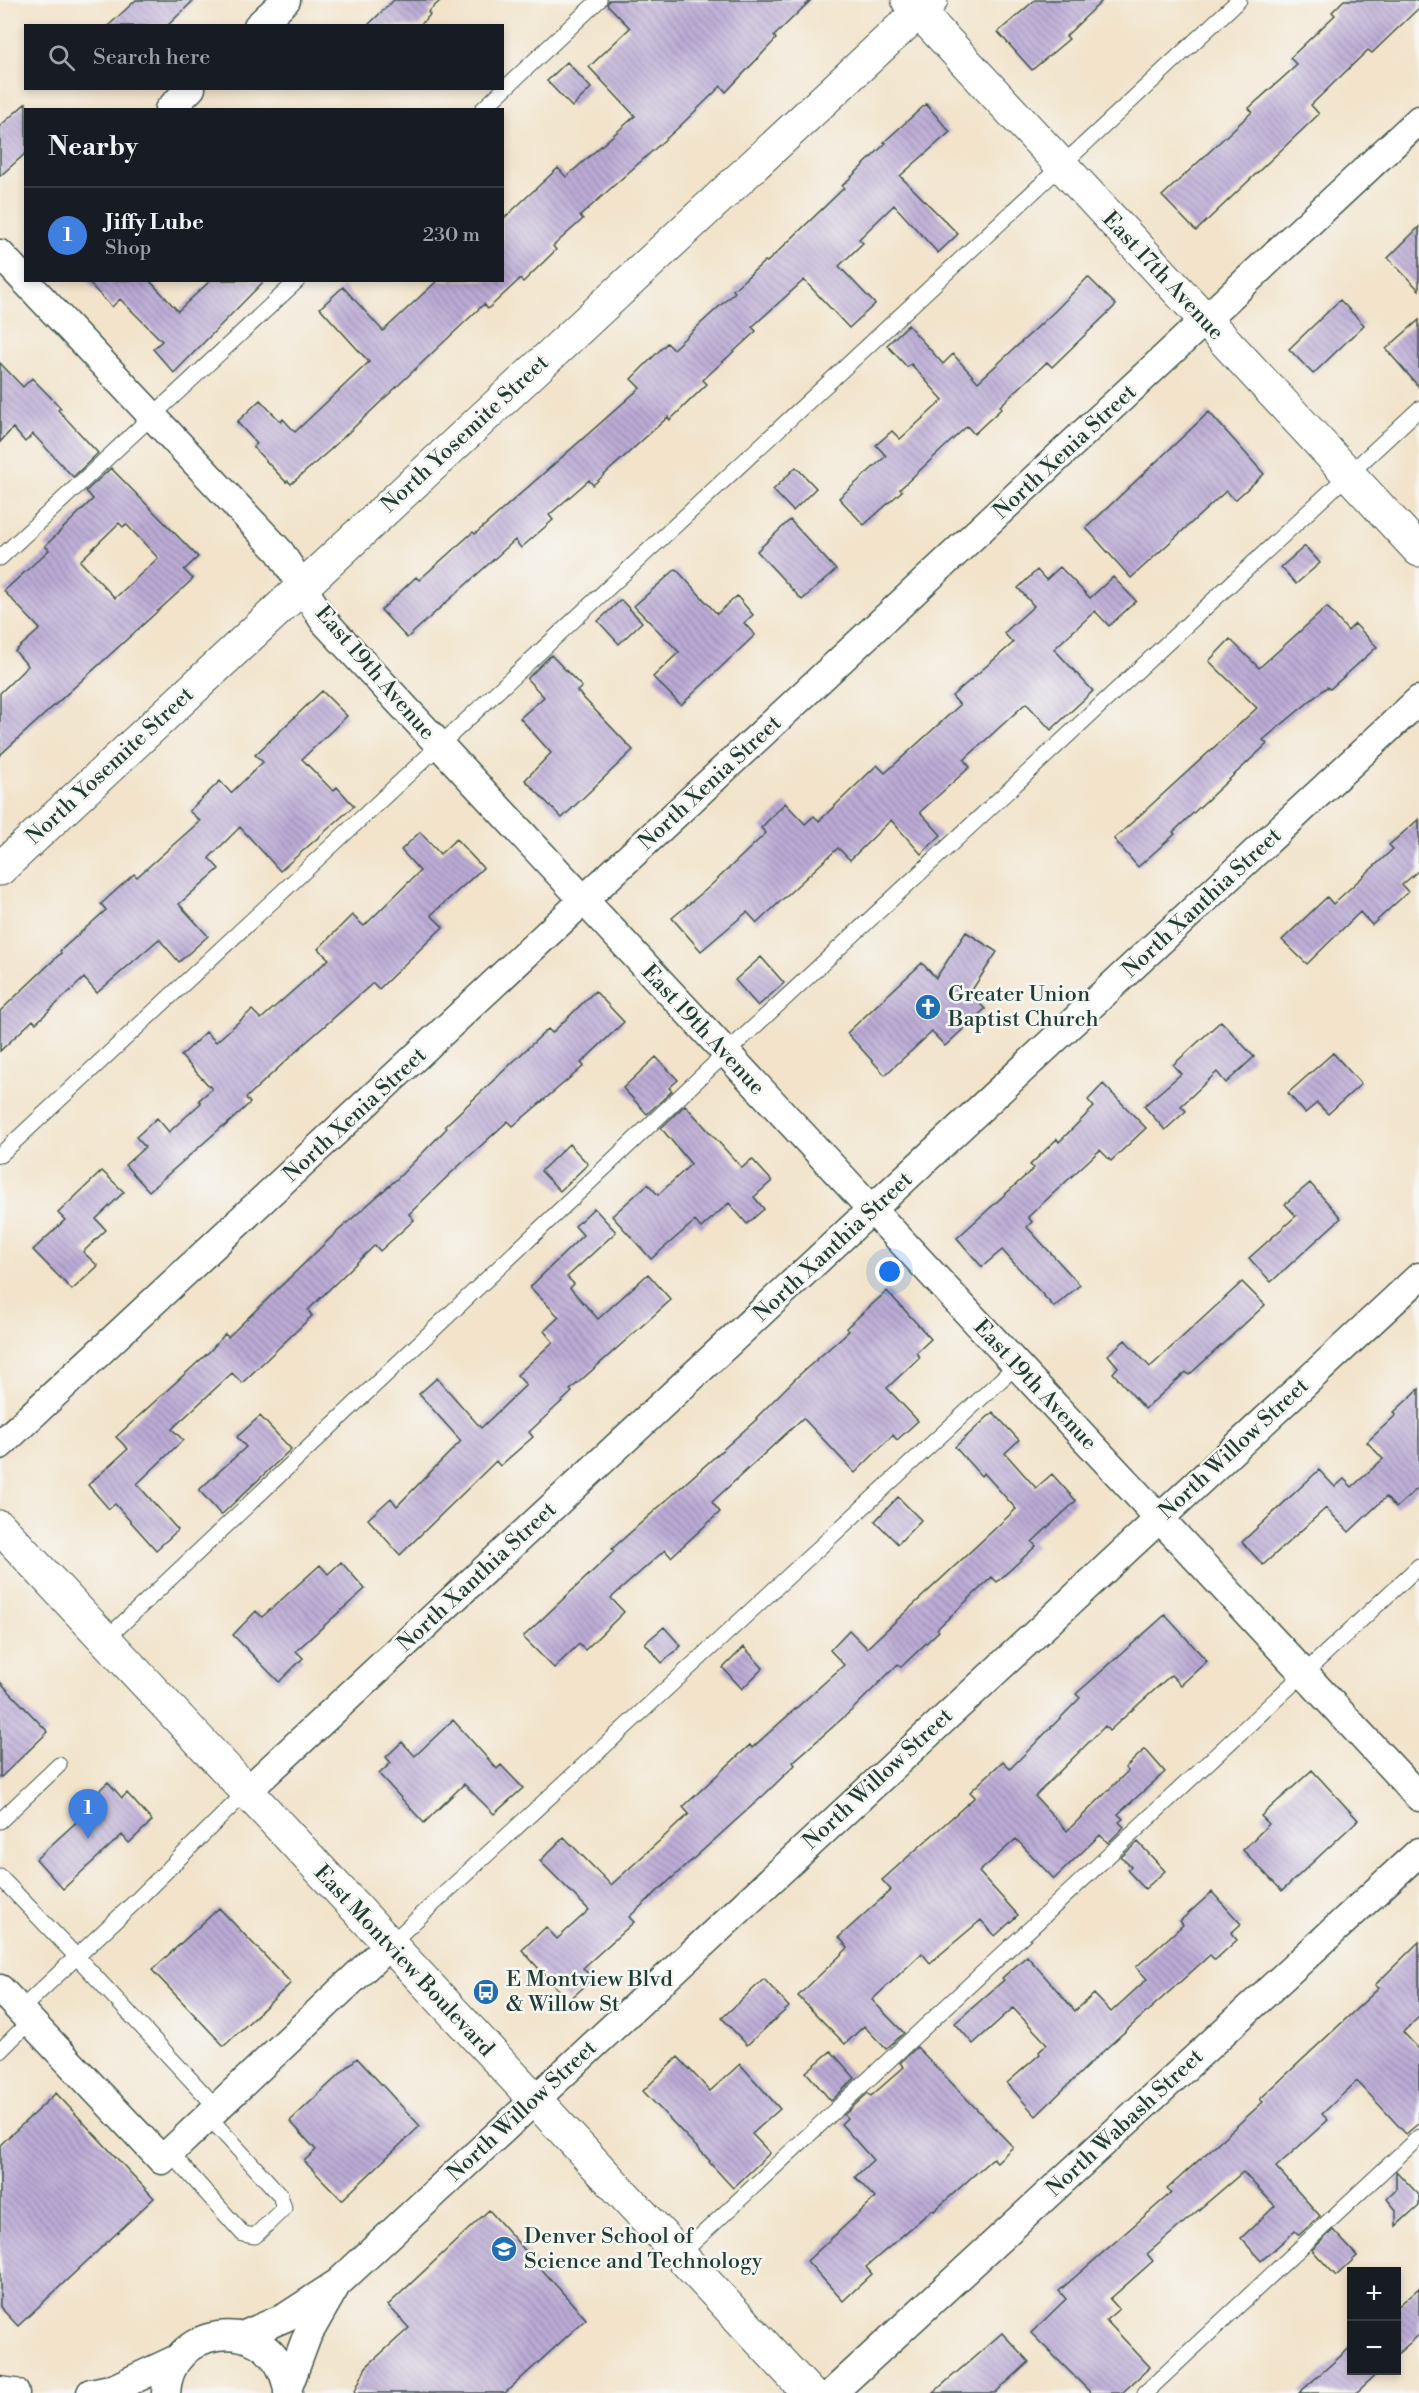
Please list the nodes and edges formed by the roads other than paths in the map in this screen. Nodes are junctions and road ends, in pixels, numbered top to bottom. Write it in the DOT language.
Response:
graph roads {
  1 [pos="286,0"];
  2 [pos="599,0"];
  3 [pos="1239,0"];
  4 [pos="919,4"];
  5 [pos="260,24"];
  6 [pos="504,89"];
  7 [pos="189,90"];
  8 [pos="503,90"];
  9 [pos="171,108"];
  10 [pos="484,108"];
  11 [pos="1419,120"];
  12 [pos="1061,166"];
  13 [pos="8,256"];
  14 [pos="24,274"];
  15 [pos="32,282"];
  16 [pos="296,282"];
  17 [pos="1205,321"];
  18 [pos="1419,409"];
  19 [pos="153,416"];
  20 [pos="1348,475"];
  21 [pos="1419,550"];
  22 [pos="0,558"];
  23 [pos="302,585"];
  24 [pos="1419,700"];
  25 [pos="438,745"];
  26 [pos="0,869"];
  27 [pos="584,902"];
  28 [pos="725,1054"];
  29 [pos="0,1155"];
  30 [pos="872,1211"];
  31 [pos="1419,1277"];
  32 [pos="1017,1365"];
  33 [pos="0,1445"];
  34 [pos="1159,1519"];
  35 [pos="0,1527"];
  36 [pos="1419,1566"];
  37 [pos="105,1640"];
  38 [pos="1304,1674"];
  39 [pos="59,1765"];
  40 [pos="246,1792"];
  41 [pos="1419,1797"];
  42 [pos="0,1821"];
  43 [pos="1419,1852"];
  44 [pos="0,1877"];
  45 [pos="389,1945"];
  46 [pos="77,1956"];
  47 [pos="0,1989"];
  48 [pos="25,2016"];
  49 [pos="0,2051"];
  50 [pos="534,2099"];
  51 [pos="212,2112"];
  52 [pos="1419,2137"];
  53 [pos="170,2152"];
  54 [pos="680,2255"];
  55 [pos="338,2283"];
  56 [pos="242,2336"];
  57 [pos="177,2359"];
  58 [pos="288,2390"];
  59 [pos="0,2391"];
  60 [pos="15,2393"];
  61 [pos="92,2393"];
  62 [pos="166,2393"];
  63 [pos="809,2393"];
  64 [pos="832,2393"];
  65 [pos="1144,2393"];
  1 -- 5 [label="street"];
  2 -- 6 [label="lane"];
  3 -- 12 [label="lane"];
  4 -- 12 [label="main road, East 17th Avenue"];
  4 -- 23 [label="main road, North Yosemite Street"];
  7 -- 9 [label="street"];
  8 -- 10 [label="lane"];
  11 -- 17 [label="street, North Xenia Street"];
  12 -- 17 [label="main road, East 17th Avenue"];
  12 -- 25 [label="lane"];
  13 -- 14 [label="street, East 19th Avenue"];
  15 -- 19 [label="street, East 19th Avenue"];
  16 -- 19 [label="lane"];
  17 -- 20 [label="main road, East 17th Avenue"];
  17 -- 27 [label="street, North Xenia Street"];
  18 -- 20 [label="lane"];
  19 -- 22 [label="lane"];
  19 -- 23 [label="street, East 19th Avenue"];
  20 -- 21 [label="main road, East 17th Avenue"];
  20 -- 28 [label="lane"];
  23 -- 25 [label="street, East 19th Avenue"];
  23 -- 26 [label="main road, North Yosemite Street"];
  24 -- 30 [label="street, North Xanthia Street"];
  25 -- 27 [label="street, East 19th Avenue"];
  25 -- 29 [label="lane"];
  27 -- 28 [label="street, East 19th Avenue"];
  27 -- 33 [label="street, North Xenia Street"];
  28 -- 30 [label="street, East 19th Avenue"];
  28 -- 37 [label="lane"];
  30 -- 32 [label="street, East 19th Avenue"];
  30 -- 40 [label="street, North Xanthia Street"];
  31 -- 34 [label="street, North Willow Street"];
  32 -- 34 [label="street, East 19th Avenue"];
  32 -- 45 [label="lane"];
  34 -- 38 [label="street, East 19th Avenue"];
  34 -- 50 [label="street, North Willow Street"];
  35 -- 37 [label="main road, East Montview Boulevard"];
  36 -- 38 [label="lane"];
  37 -- 40 [label="main road, East Montview Boulevard"];
  38 -- 41 [label="street, East 19th Avenue"];
  38 -- 54 [label="lane"];
  39 -- 42 [label="lane"];
  40 -- 45 [label="main road, East Montview Boulevard"];
  40 -- 46 [label="lane"];
  43 -- 64 [label="street, North Wabash Street"];
  44 -- 46 [label="lane"];
  45 -- 50 [label="main road, East Montview Boulevard"];
  45 -- 51 [label="street"];
  46 -- 48 [label="lane"];
  46 -- 51 [label="lane"];
  47 -- 48 [label="street"];
  48 -- 49 [label="lane"];
  48 -- 53 [label="street"];
  50 -- 54 [label="main road, East Montview Boulevard"];
  50 -- 55 [label="street, North Willow Street"];
  51 -- 53 [label="street"];
  51 -- 53 [label="lane"];
  52 -- 65 [label="lane"];
  54 -- 63 [label="main road, East Montview Boulevard"];
  55 -- 56 [label="street, North Willow Street"];
  55 -- 58 [label="street, North Willow Street"];
  56 -- 57 [label="street"];
  56 -- 58 [label="street"];
  57 -- 61 [label="street"];
  57 -- 62 [label="street"];
  59 -- 60 [label="street"];
}
